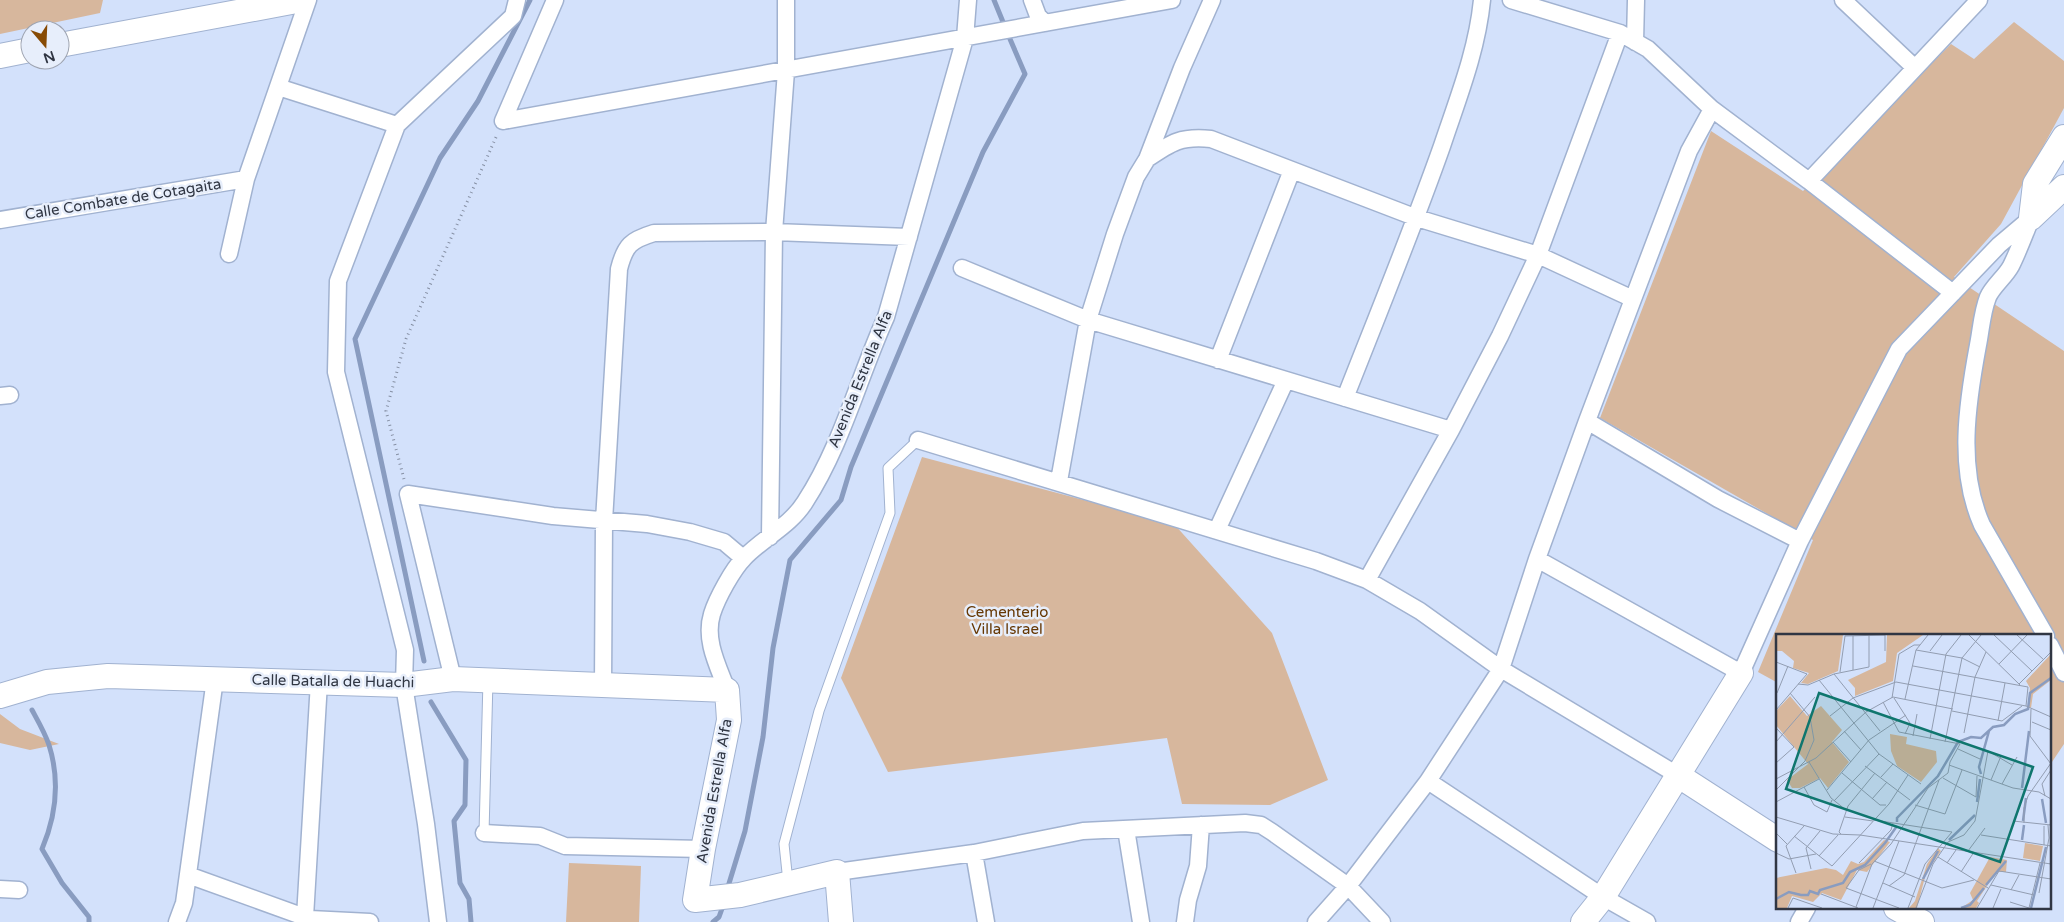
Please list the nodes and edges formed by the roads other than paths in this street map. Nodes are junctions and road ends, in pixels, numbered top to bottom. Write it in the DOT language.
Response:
graph roads {
  1 [pos="302,0"];
  2 [pos="308,0"];
  3 [pos="517,0"];
  4 [pos="555,0"];
  5 [pos="786,0"];
  6 [pos="968,0"];
  7 [pos="1032,0"];
  8 [pos="1172,0"];
  9 [pos="1212,0"];
  10 [pos="1482,0"];
  11 [pos="1511,0"];
  12 [pos="1636,0"];
  13 [pos="1843,0"];
  14 [pos="1979,0"];
  15 [pos="254,4"];
  16 [pos="1045,23"];
  17 [pos="1620,33"];
  18 [pos="964,38"];
  19 [pos="1635,42"];
  20 [pos="70,43"];
  21 [pos="20,52"];
  22 [pos="0,56"];
  23 [pos="1915,68"];
  24 [pos="786,71"];
  25 [pos="278,87"];
  26 [pos="1712,109"];
  27 [pos="397,125"];
  28 [pos="2064,137"];
  29 [pos="1147,159"];
  30 [pos="1292,170"];
  31 [pos="246,179"];
  32 [pos="1809,181"];
  33 [pos="2064,187"];
  34 [pos="1416,218"];
  35 [pos="2031,218"];
  36 [pos="0,220"];
  37 [pos="774,232"];
  38 [pos="908,237"];
  39 [pos="230,254"];
  40 [pos="1538,256"];
  41 [pos="962,268"];
  42 [pos="1953,293"];
  43 [pos="1634,299"];
  44 [pos="1088,320"];
  45 [pos="1218,360"];
  46 [pos="1286,380"];
  47 [pos="1345,398"];
  48 [pos="1587,421"];
  49 [pos="1451,430"];
  50 [pos="918,440"];
  51 [pos="1059,481"];
  52 [pos="604,521"];
  53 [pos="1217,530"];
  54 [pos="770,537"];
  55 [pos="1800,541"];
  56 [pos="743,558"];
  57 [pos="1537,559"];
  58 [pos="1367,580"];
  59 [pos="2045,634"];
  60 [pos="2052,649"];
  61 [pos="1501,669"];
  62 [pos="1741,673"];
  63 [pos="2064,673"];
  64 [pos="215,679"];
  65 [pos="453,679"];
  66 [pos="488,680"];
  67 [pos="319,682"];
  68 [pos="404,685"];
  69 [pos="603,685"];
  70 [pos="727,690"];
  71 [pos="0,696"];
  72 [pos="1679,776"];
  73 [pos="1428,782"];
  74 [pos="1201,825"];
  75 [pos="1126,829"];
  76 [pos="484,833"];
  77 [pos="1776,839"];
  78 [pos="703,849"];
  79 [pos="974,853"];
  80 [pos="837,872"];
  81 [pos="188,875"];
  82 [pos="788,883"];
  83 [pos="1348,886"];
  84 [pos="0,890"];
  85 [pos="19,890"];
  86 [pos="1603,897"];
  87 [pos="1806,910"];
  88 [pos="1900,910"];
  89 [pos="305,917"];
  90 [pos="177,922"];
  91 [pos="370,922"];
  92 [pos="438,922"];
  93 [pos="841,922"];
  94 [pos="986,922"];
  95 [pos="1142,922"];
  96 [pos="1185,922"];
  97 [pos="1316,922"];
  98 [pos="1382,922"];
  99 [pos="1583,922"];
  100 [pos="1647,922"];
  101 [pos="1799,922"];
  102 [pos="1922,922"];
  1 -- 15 [label="street"];
  2 -- 25 [label="street, Calle Combate de Cotagaita"];
  3 -- 27 [label="street"];
  4 -- 24 [label="street"];
  5 -- 24 [label="street"];
  6 -- 18 [label="street, Avenida Estrella Alfa"];
  7 -- 16 [label="street"];
  8 -- 16 [label="street"];
  9 -- 29 [label="street"];
  10 -- 34 [label="street"];
  11 -- 17 [label="street"];
  12 -- 19 [label="street"];
  13 -- 23 [label="street"];
  14 -- 23 [label="street"];
  15 -- 20 [label="street"];
  16 -- 18 [label="street"];
  17 -- 19 [label="street"];
  17 -- 40 [label="street"];
  18 -- 24 [label="street"];
  18 -- 38 [label="street, Avenida Estrella Alfa"];
  19 -- 26 [label="street"];
  21 -- 22 [label="street"];
  23 -- 32 [label="street"];
  24 -- 37 [label="street"];
  25 -- 27 [label="street"];
  25 -- 31 [label="street, Calle Combate de Cotagaita"];
  26 -- 32 [label="street"];
  26 -- 43 [label="street"];
  27 -- 68 [label="street"];
  28 -- 35 [label="street"];
  29 -- 30 [label="street"];
  29 -- 44 [label="street"];
  30 -- 34 [label="street"];
  30 -- 45 [label="street"];
  31 -- 36 [label="street, Calle Combate de Cotagaita"];
  31 -- 39 [label="street, Calle Combate de Cotagaita"];
  32 -- 42 [label="street"];
  33 -- 35 [label="street"];
  34 -- 40 [label="street"];
  34 -- 47 [label="street"];
  35 -- 42 [label="street"];
  35 -- 59 [label="street"];
  37 -- 38 [label="street"];
  37 -- 52 [label="street"];
  37 -- 54 [label="street"];
  38 -- 54 [label="street, Avenida Estrella Alfa"];
  40 -- 43 [label="street"];
  40 -- 49 [label="street"];
  41 -- 44 [label="street"];
  42 -- 55 [label="street"];
  43 -- 48 [label="street"];
  44 -- 45 [label="street"];
  44 -- 51 [label="street"];
  45 -- 46 [label="street"];
  46 -- 47 [label="street"];
  46 -- 53 [label="street"];
  47 -- 49 [label="street"];
  48 -- 55 [label="street"];
  48 -- 57 [label="street"];
  49 -- 58 [label="street"];
  50 -- 51 [label="street"];
  50 -- 82 [label="lane"];
  51 -- 53 [label="street"];
  52 -- 56 [label="street"];
  52 -- 65 [label="street"];
  52 -- 69 [label="street"];
  53 -- 58 [label="street"];
  54 -- 56 [label="street, Avenida Estrella Alfa"];
  55 -- 62 [label="street"];
  56 -- 70 [label="street, Avenida Estrella Alfa"];
  57 -- 61 [label="street"];
  57 -- 62 [label="street"];
  58 -- 61 [label="street"];
  60 -- 63 [label="street"];
  61 -- 72 [label="street"];
  61 -- 73 [label="street"];
  62 -- 72 [label="street"];
  64 -- 67 [label="street, Calle Batalla de Huachi"];
  64 -- 71 [label="street, Calle Batalla de Huachi"];
  64 -- 81 [label="street"];
  65 -- 66 [label="street, Calle Batalla de Huachi"];
  65 -- 68 [label="street, Calle Batalla de Huachi"];
  66 -- 69 [label="street, Calle Batalla de Huachi"];
  66 -- 76 [label="lane"];
  67 -- 68 [label="street, Calle Batalla de Huachi"];
  67 -- 89 [label="street"];
  68 -- 92 [label="street"];
  69 -- 70 [label="street, Calle Batalla de Huachi"];
  70 -- 78 [label="street, Avenida Estrella Alfa"];
  72 -- 77 [label="street"];
  72 -- 86 [label="street"];
  73 -- 83 [label="street"];
  73 -- 86 [label="street"];
  74 -- 75 [label="street"];
  74 -- 83 [label="street"];
  74 -- 96 [label="street"];
  75 -- 79 [label="street"];
  75 -- 95 [label="street"];
  76 -- 78 [label="street"];
  78 -- 82 [label="street, Avenida Estrella Alfa"];
  79 -- 80 [label="street"];
  79 -- 94 [label="street"];
  80 -- 82 [label="street"];
  80 -- 93 [label="street"];
  81 -- 89 [label="street"];
  81 -- 90 [label="street"];
  83 -- 97 [label="street"];
  83 -- 98 [label="street"];
  84 -- 85 [label="street"];
  86 -- 99 [label="street"];
  86 -- 100 [label="street"];
  87 -- 101 [label="street"];
  88 -- 102 [label="street"];
  89 -- 91 [label="street"];
}
